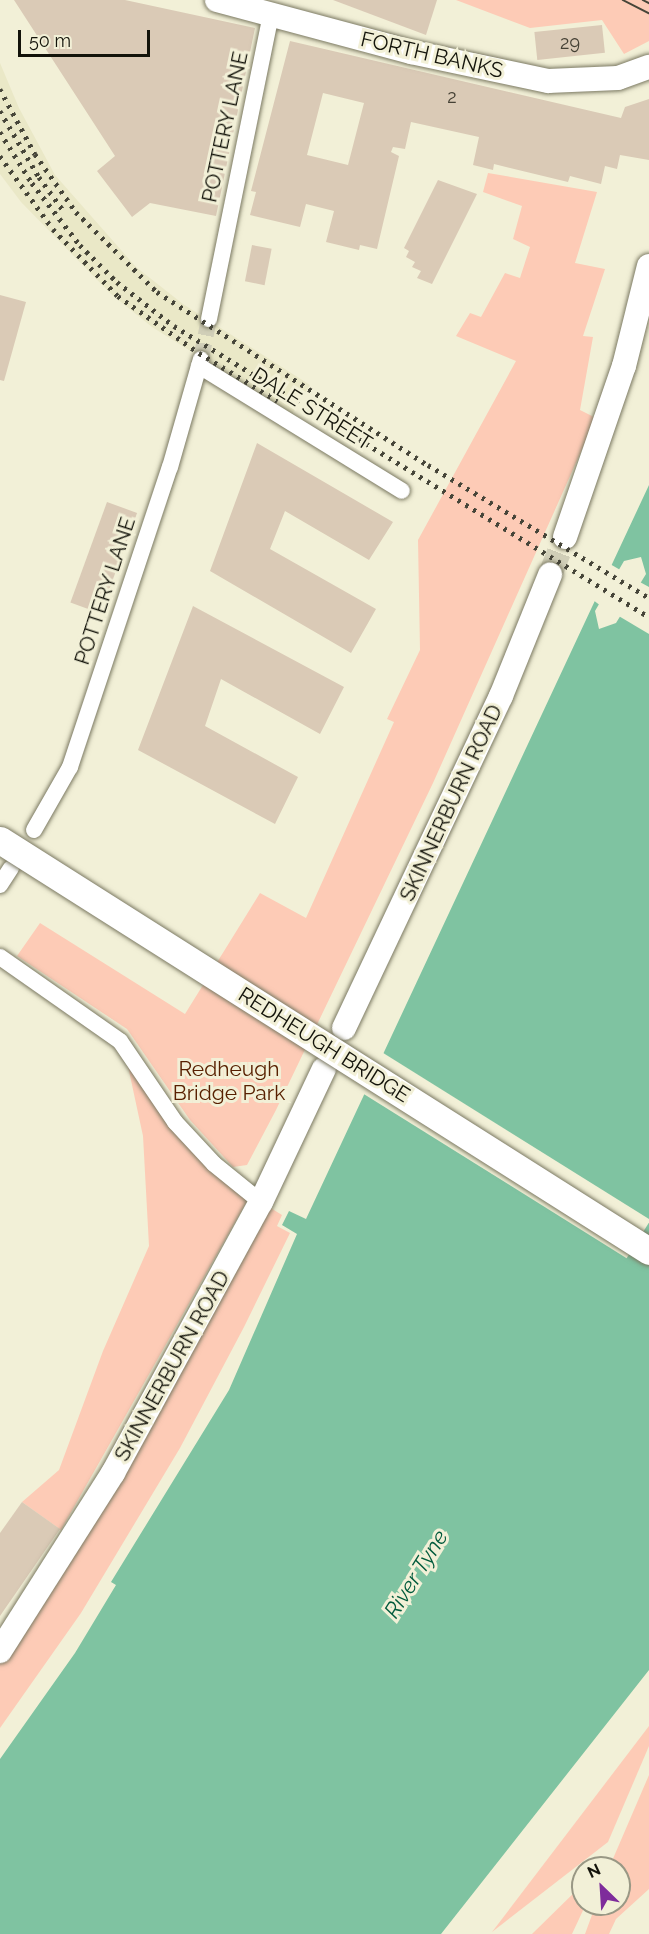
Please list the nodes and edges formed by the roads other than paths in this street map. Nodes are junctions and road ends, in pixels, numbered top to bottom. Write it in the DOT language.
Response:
graph roads {
  1 [pos="217,0"];
  2 [pos="271,14"];
  3 [pos="649,67"];
  4 [pos="649,266"];
  5 [pos="209,319"];
  6 [pos="200,362"];
  7 [pos="402,491"];
  8 [pos="565,537"];
  9 [pos="550,575"];
  10 [pos="34,830"];
  11 [pos="0,840"];
  12 [pos="11,868"];
  13 [pos="0,885"];
  14 [pos="0,957"];
  15 [pos="344,1028"];
  16 [pos="324,1070"];
  17 [pos="261,1202"];
  18 [pos="649,1251"];
  19 [pos="0,1651"];
  1 -- 2 [label="street, FORTH BANKS"];
  2 -- 3 [label="street, FORTH BANKS"];
  2 -- 5 [label="street, POTTERY LANE"];
  4 -- 8 [label="street"];
  6 -- 7 [label="street, DALE STREET"];
  6 -- 10 [label="street, POTTERY LANE"];
  9 -- 15 [label="street, SKINNERBURN ROAD"];
  11 -- 18 [label="main road, REDHEUGH BRIDGE, bridge"];
  12 -- 13 [label="street"];
  14 -- 17 [label="street"];
  16 -- 17 [label="street, SKINNERBURN ROAD"];
  17 -- 19 [label="street, SKINNERBURN ROAD"];
}
